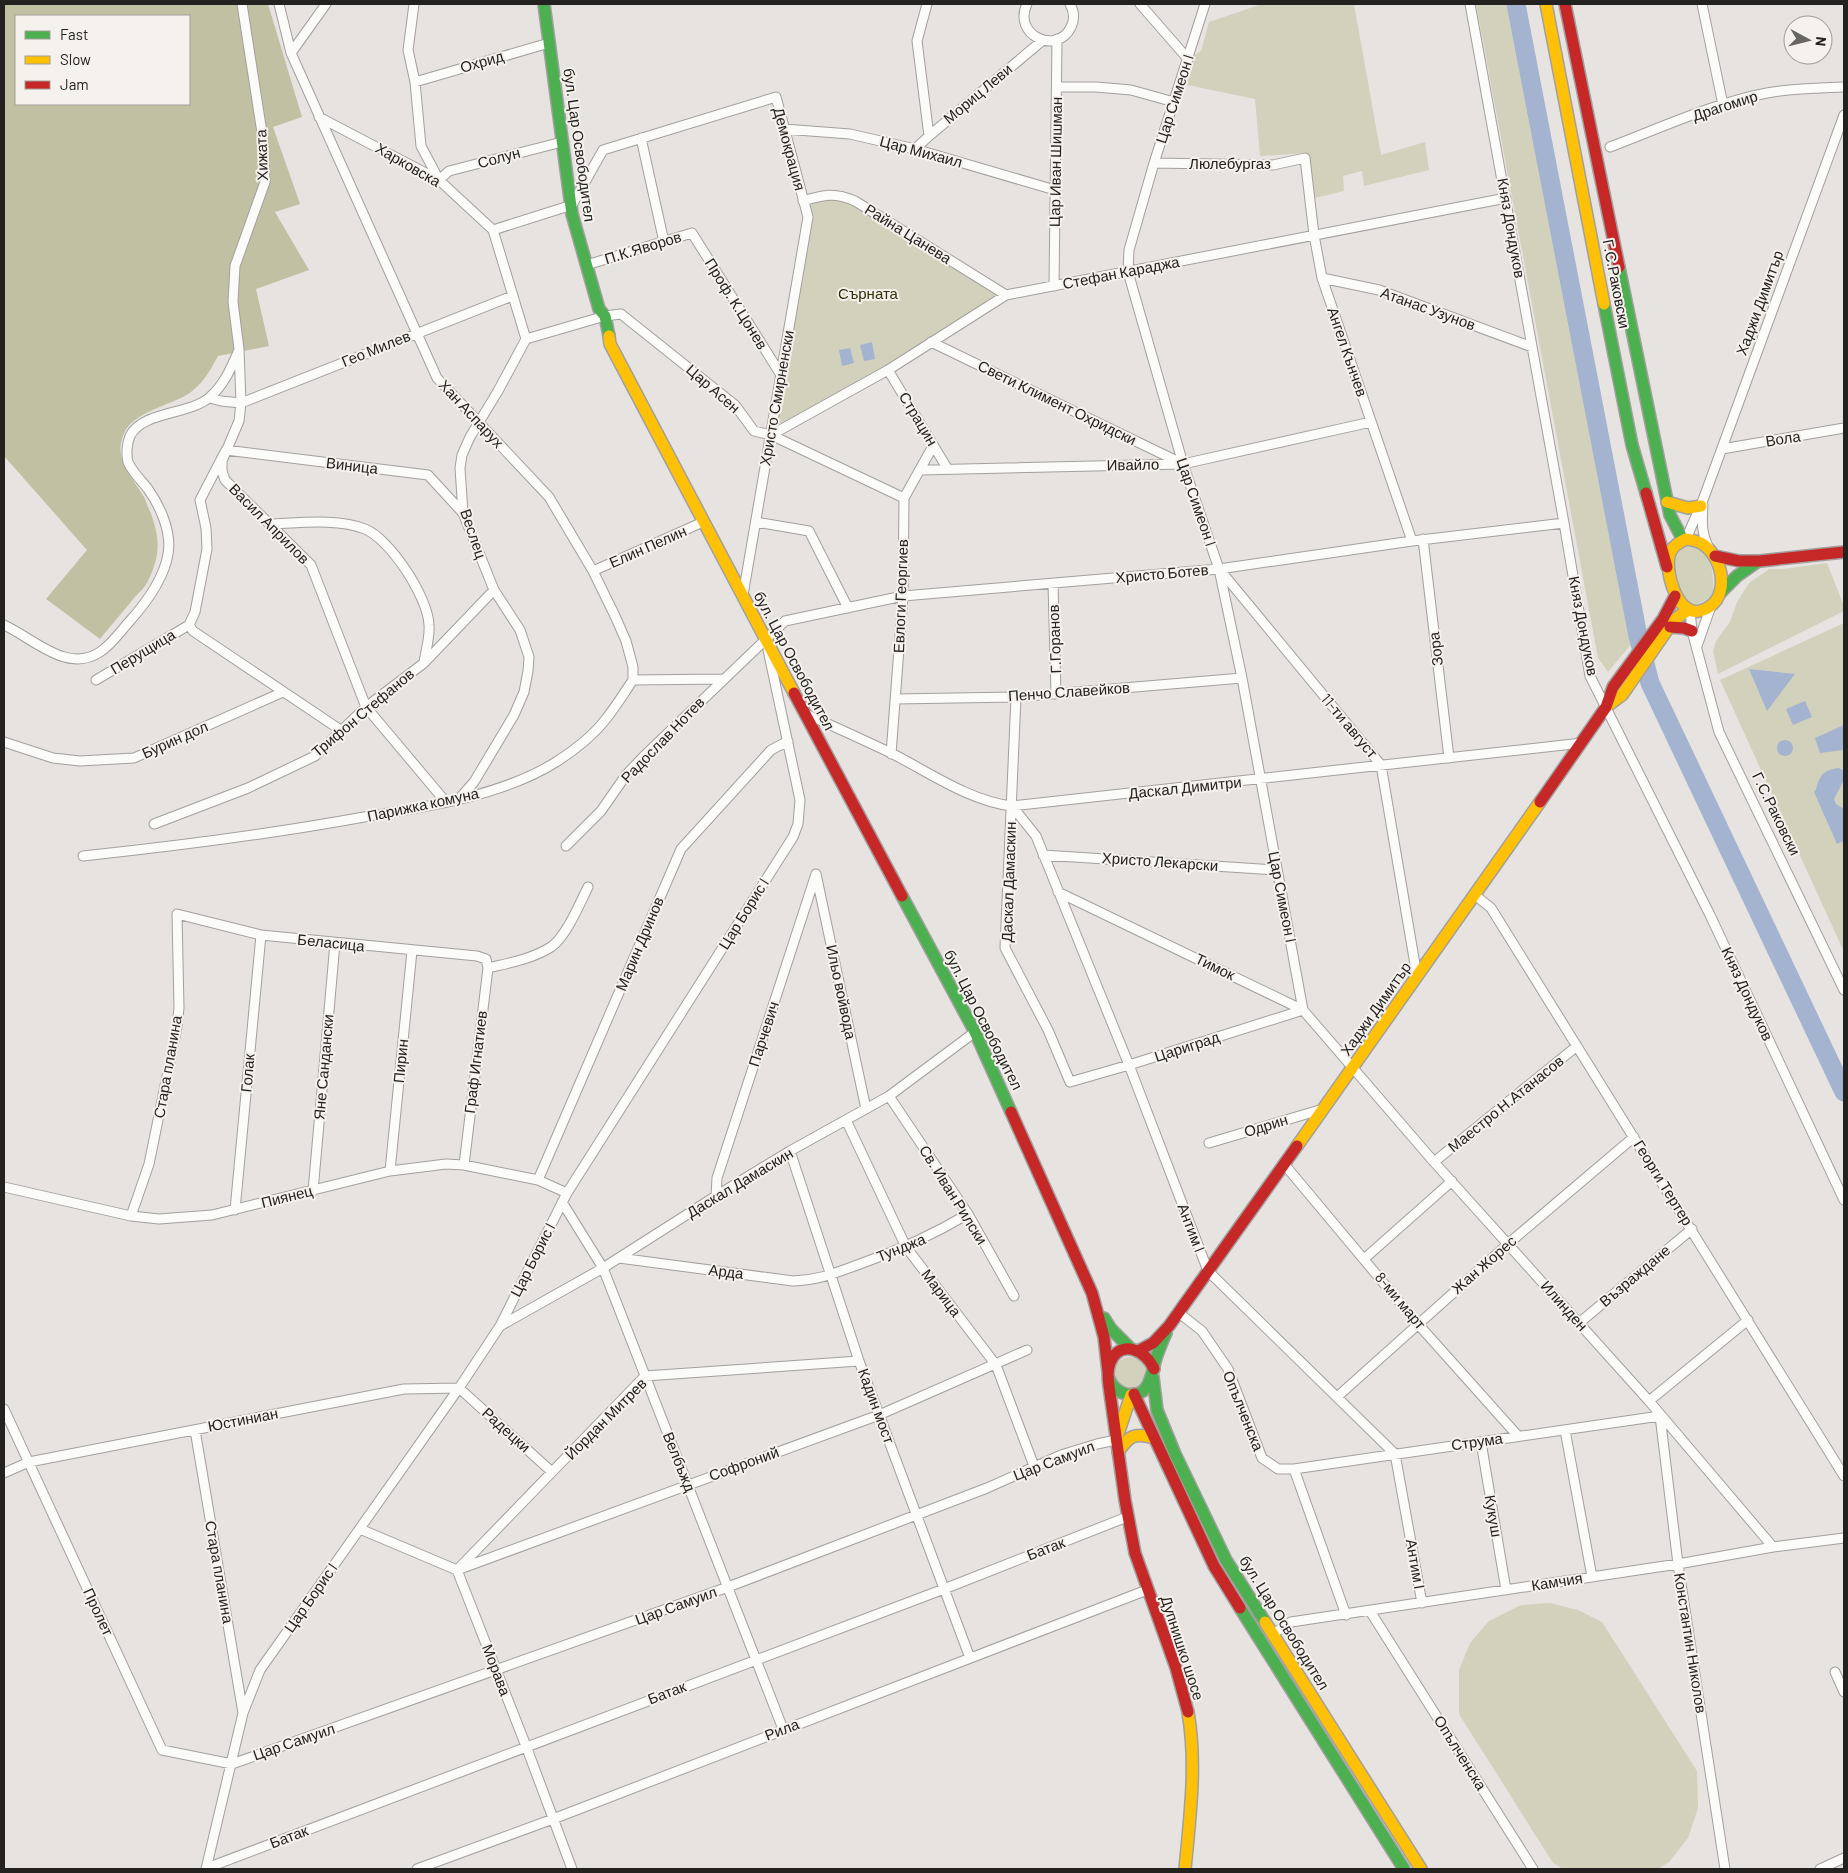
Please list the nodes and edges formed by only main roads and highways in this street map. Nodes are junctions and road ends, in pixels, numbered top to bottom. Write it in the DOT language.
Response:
graph roads {
  1 [pos="544,4"];
  2 [pos="1546,4"];
  3 [pos="1565,4"];
  4 [pos="572,205"];
  5 [pos="605,316"];
  6 [pos="1667,502"];
  7 [pos="1702,503"];
  8 [pos="1684,540"];
  9 [pos="1712,552"];
  10 [pos="1844,552"];
  11 [pos="1760,560"];
  12 [pos="1667,567"];
  13 [pos="1720,593"];
  14 [pos="1675,596"];
  15 [pos="1689,610"];
  16 [pos="1667,623"];
  17 [pos="1692,631"];
  18 [pos="1098,1309"];
  19 [pos="1169,1326"];
  20 [pos="1135,1349"];
  21 [pos="1154,1373"];
  22 [pos="1108,1376"];
  23 [pos="1132,1395"];
  24 [pos="1154,1438"];
  25 [pos="1116,1440"];
  26 [pos="1118,1452"];
  27 [pos="1186,1869"];
  28 [pos="1404,1869"];
  29 [pos="1422,1869"];
  1 -- 4 [label="main road, бул. Цар Освободител"];
  2 -- 12 [label="main road, Г.С.Раковски"];
  3 -- 6 [label="main road, Г.С.Раковски"];
  4 -- 5 [label="main road, бул. Цар Освободител"];
  4 -- 5 [label="main road"];
  5 -- 18 [label="main road, бул. Цар Освободител"];
  6 -- 7 [label="main road"];
  6 -- 8 [label="main road, Г.С.Раковски"];
  8 -- 9 [label="main road"];
  8 -- 12 [label="main road"];
  9 -- 11 [label="main road"];
  9 -- 13 [label="main road"];
  10 -- 11 [label="main road"];
  11 -- 13 [label="main road"];
  12 -- 14 [label="main road"];
  13 -- 15 [label="main road"];
  14 -- 15 [label="main road"];
  14 -- 16 [label="main road"];
  15 -- 16 [label="main road"];
  16 -- 17 [label="main road"];
  16 -- 19 [label="main road, Хаджи Димитър"];
  18 -- 20 [label="main road"];
  18 -- 22 [label="main road, Дупнишко шосе"];
  19 -- 20 [label="main road"];
  19 -- 21 [label="main road"];
  20 -- 21 [label="main road"];
  20 -- 22 [label="main road"];
  21 -- 23 [label="main road"];
  21 -- 29 [label="main road, бул. Цар Освободител"];
  22 -- 23 [label="main road"];
  22 -- 25 [label="main road, Дупнишко шосе"];
  23 -- 24 [label="main road, бул. Цар Освободител"];
  23 -- 25 [label="main road"];
  24 -- 26 [label="main road"];
  24 -- 28 [label="main road, бул. Цар Освободител"];
  25 -- 26 [label="main road, Дупнишко шосе"];
  26 -- 27 [label="main road, Дупнишко шосе"];
}
